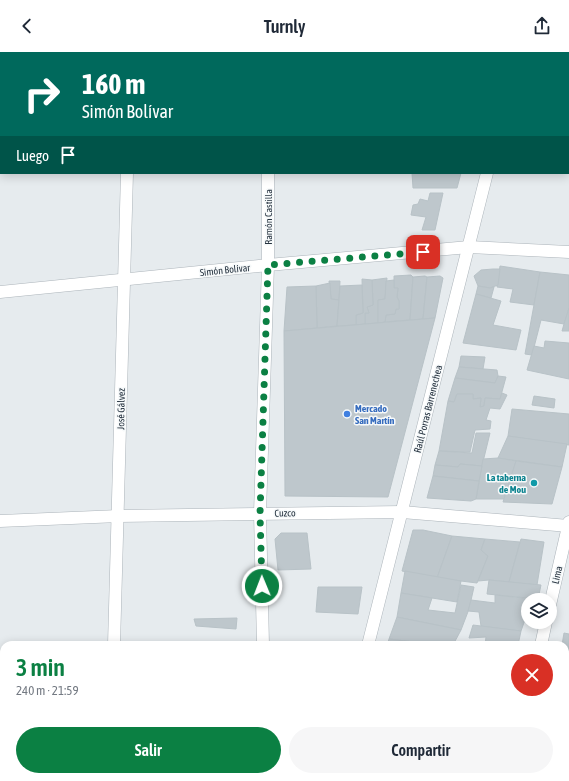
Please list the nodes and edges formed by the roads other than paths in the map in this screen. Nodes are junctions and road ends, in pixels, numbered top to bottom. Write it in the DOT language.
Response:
graph roads {
  1 [pos="127,174"];
  2 [pos="268,174"];
  3 [pos="487,174"];
  4 [pos="469,247"];
  5 [pos="569,252"];
  6 [pos="268,265"];
  7 [pos="124,280"];
  8 [pos="0,292"];
  9 [pos="402,512"];
  10 [pos="260,514"];
  11 [pos="119,516"];
  12 [pos="0,521"];
  13 [pos="569,525"];
  14 [pos="553,593"];
  15 [pos="544,629"];
  16 [pos="114,641"];
  17 [pos="263,641"];
  18 [pos="369,641"];
  19 [pos="542,641"];
  1 -- 7 [label="street, José Gálvez"];
  2 -- 6 [label="street, Ramón Castilla"];
  3 -- 4 [label="street, Raúl Porras Barrenechea"];
  4 -- 5 [label="street, Simón Bolívar"];
  4 -- 6 [label="street, Simón Bolívar"];
  4 -- 9 [label="street, Raúl Porras Barrenechea"];
  6 -- 7 [label="street, Simón Bolívar"];
  6 -- 10 [label="street, Ramón Castilla"];
  7 -- 8 [label="street, Simón Bolívar"];
  7 -- 11 [label="street, José Gálvez"];
  9 -- 10 [label="street, Cuzco"];
  9 -- 13 [label="street, Cuzco"];
  9 -- 18 [label="street, Raúl Porras Barrenechea"];
  10 -- 11 [label="street, Cuzco"];
  10 -- 17 [label="street, Ramón Castilla"];
  11 -- 12 [label="street, Cuzco"];
  11 -- 16 [label="street, José Gálvez"];
  13 -- 14 [label="street, Lima"];
  15 -- 19 [label="street"];
}
